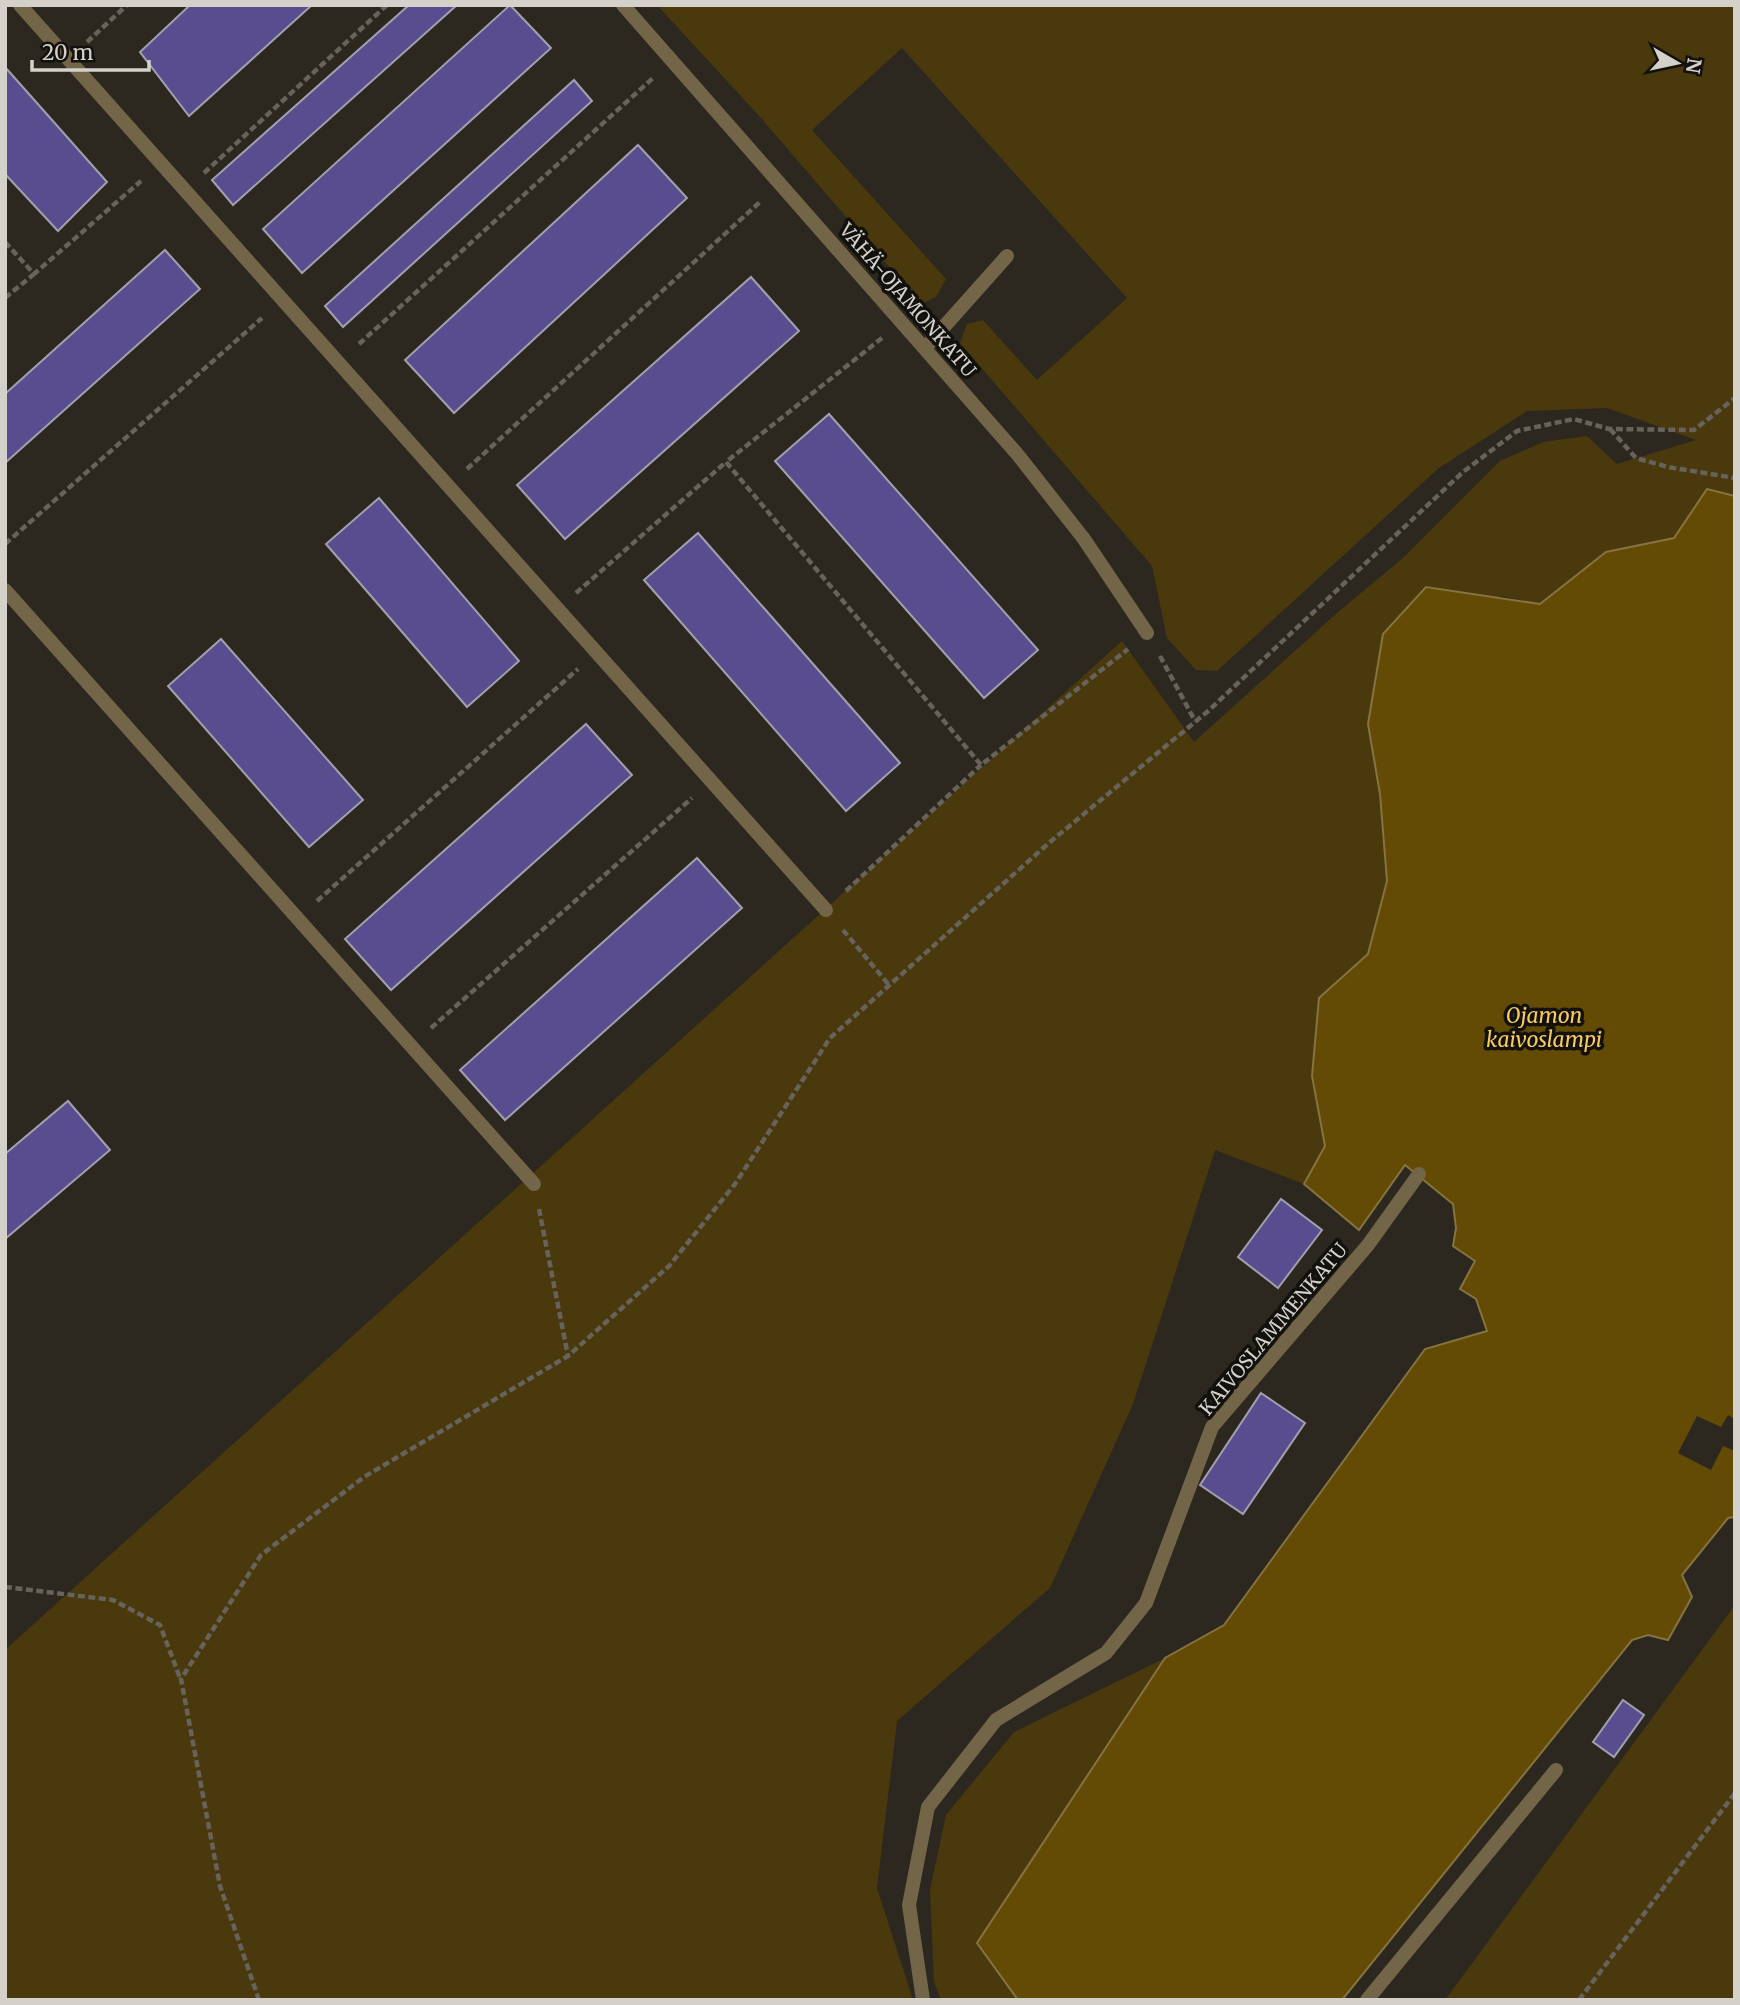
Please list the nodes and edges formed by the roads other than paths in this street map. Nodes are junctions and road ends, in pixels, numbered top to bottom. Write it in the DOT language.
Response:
graph roads {
  1 [pos="20,5"];
  2 [pos="623,5"];
  3 [pos="1007,256"];
  4 [pos="925,348"];
  5 [pos="5,590"];
  6 [pos="1147,633"];
  7 [pos="826,910"];
  8 [pos="1419,1174"];
  9 [pos="534,1184"];
  10 [pos="1556,1770"];
  11 [pos="923,2000"];
  12 [pos="1367,2000"];
  1 -- 7 [label="street"];
  2 -- 4 [label="street, VÄHÄ-OJAMONKATU"];
  3 -- 4 [label="street"];
  4 -- 6 [label="street, VÄHÄ-OJAMONKATU"];
  5 -- 9 [label="street"];
  8 -- 11 [label="street, KAIVOSLAMMENKATU"];
  10 -- 12 [label="street"];
}
